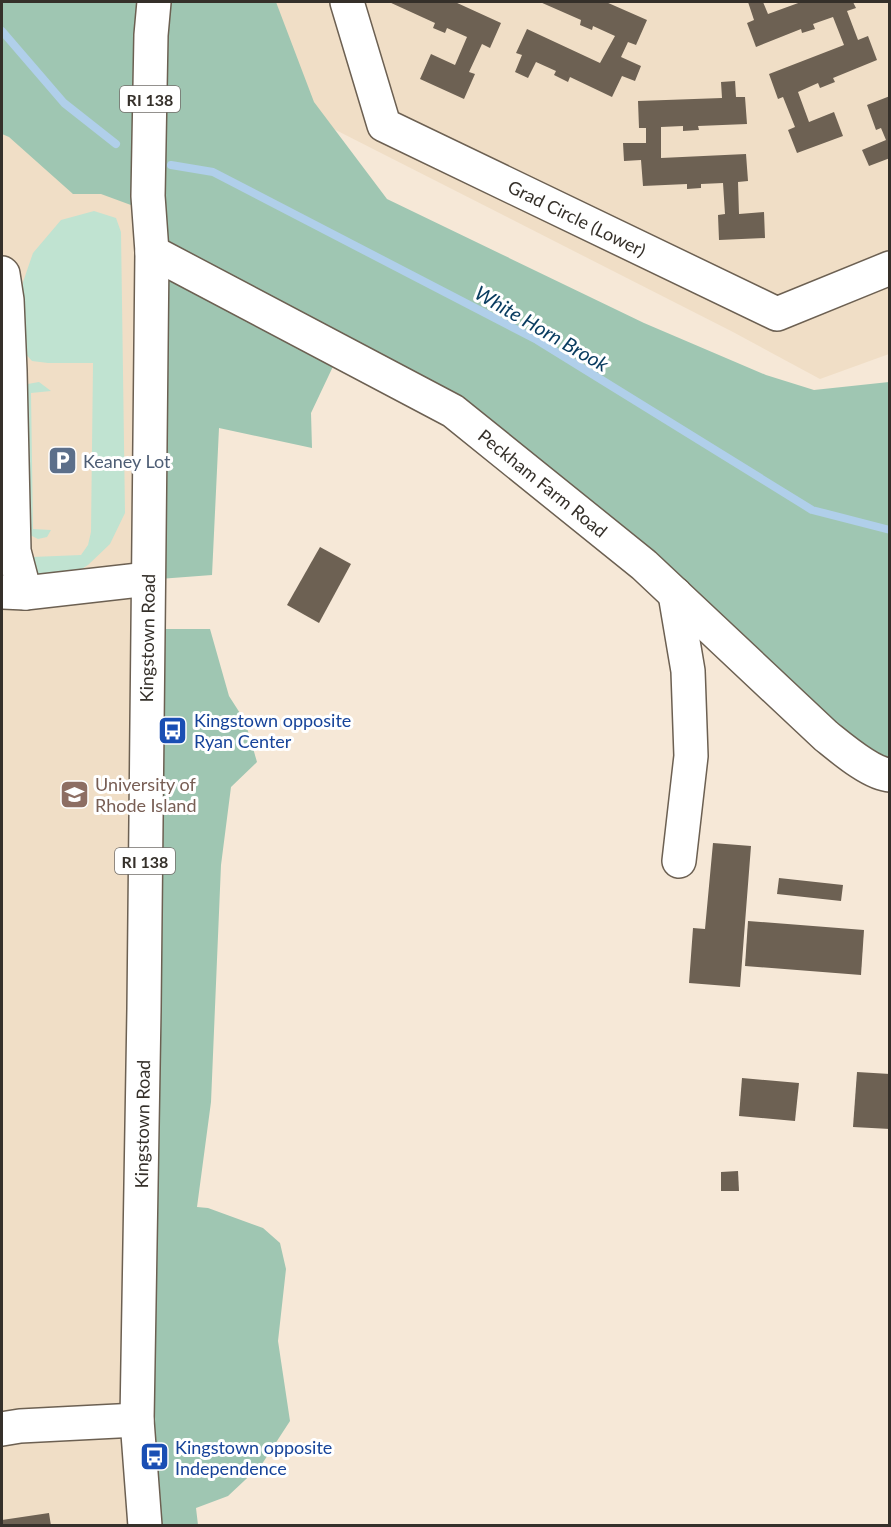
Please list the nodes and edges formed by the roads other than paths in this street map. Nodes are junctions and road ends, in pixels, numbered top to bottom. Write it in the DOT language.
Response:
graph roads {
  1 [pos="154,2"];
  2 [pos="347,2"];
  3 [pos="152,252"];
  4 [pos="890,268"];
  5 [pos="2,273"];
  6 [pos="148,579"];
  7 [pos="13,593"];
  8 [pos="675,594"];
  9 [pos="890,775"];
  10 [pos="679,861"];
  11 [pos="137,1420"];
  12 [pos="2,1429"];
  13 [pos="145,1526"];
  1 -- 3 [label="street, Kingstown Road / RI 138"];
  2 -- 4 [label="street, Grad Circle (Lower)"];
  3 -- 6 [label="street, Kingstown Road / RI 138"];
  3 -- 8 [label="street, Peckham Farm Road"];
  5 -- 7 [label="street"];
  6 -- 7 [label="street"];
  6 -- 11 [label="street, Kingstown Road / RI 138"];
  8 -- 9 [label="street, Peckham Farm Road"];
  8 -- 10 [label="street"];
  11 -- 12 [label="street"];
  11 -- 13 [label="street, Kingstown Road / RI 138"];
}
